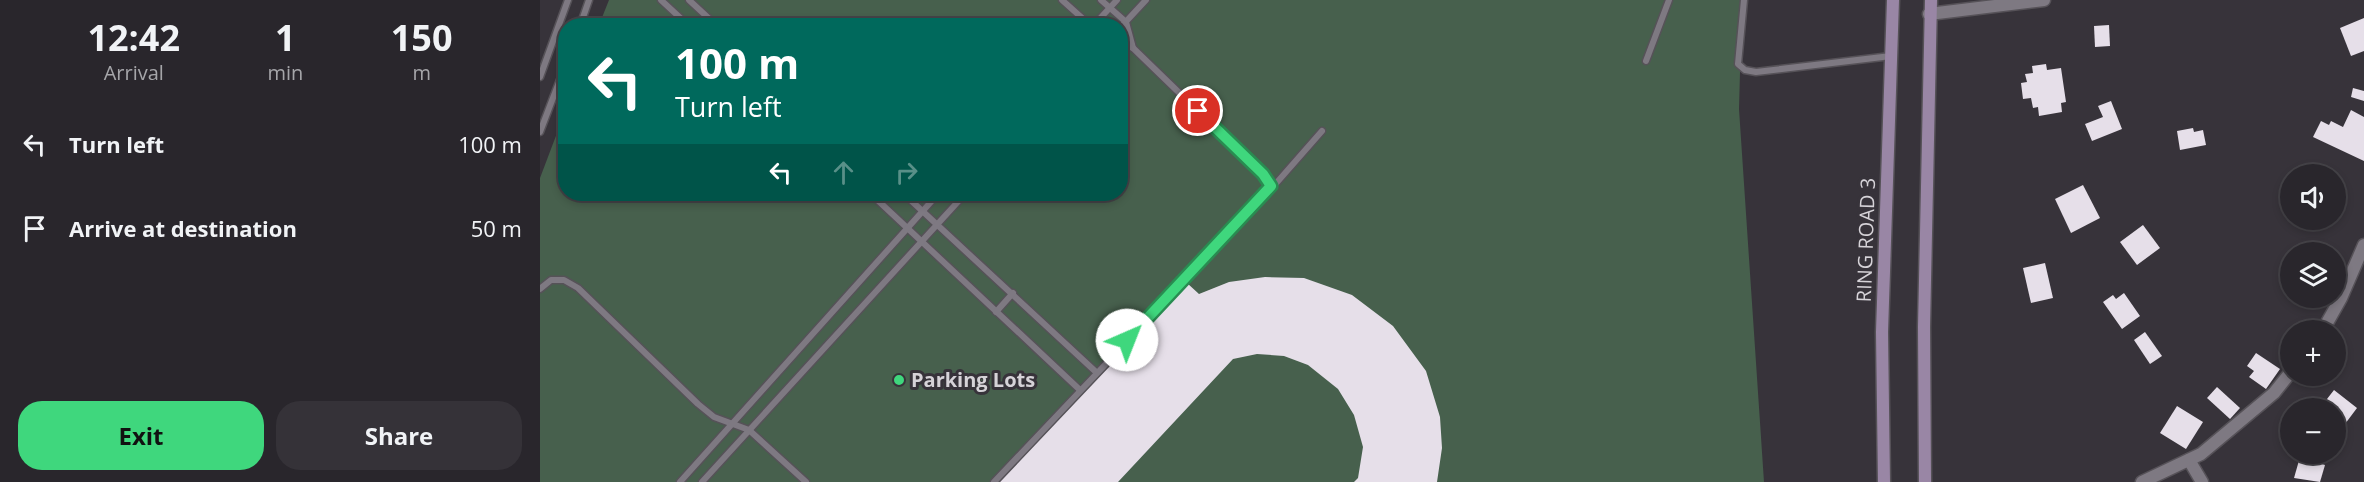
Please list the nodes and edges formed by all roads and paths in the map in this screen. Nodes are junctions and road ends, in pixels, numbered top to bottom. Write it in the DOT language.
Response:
graph roads {
  1 [pos="568,0"];
  2 [pos="589,0"];
  3 [pos="661,0"];
  4 [pos="689,0"];
  5 [pos="1062,0"];
  6 [pos="1101,0"];
  7 [pos="1117,0"];
  8 [pos="1146,0"];
  9 [pos="1669,0"];
  10 [pos="1744,0"];
  11 [pos="1893,0"];
  12 [pos="1931,0"];
  13 [pos="2044,0"];
  14 [pos="1977,4"];
  15 [pos="1109,8"];
  16 [pos="1929,14"];
  17 [pos="561,18"];
  18 [pos="583,18"];
  19 [pos="680,18"];
  20 [pos="708,18"];
  21 [pos="1083,18"];
  22 [pos="1100,18"];
  23 [pos="1117,18"];
  24 [pos="1128,20"];
  25 [pos="558,28"];
  26 [pos="1128,36"];
  27 [pos="1128,46"];
  28 [pos="1133,48"];
  29 [pos="1891,56"];
  30 [pos="1646,62"];
  31 [pos="540,77"];
  32 [pos="558,85"];
  33 [pos="1322,131"];
  34 [pos="540,132"];
  35 [pos="1271,186"];
  36 [pos="879,201"];
  37 [pos="912,201"];
  38 [pos="931,201"];
  39 [pos="958,201"];
  40 [pos="922,210"];
  41 [pos="938,222"];
  42 [pos="908,227"];
  43 [pos="921,240"];
  44 [pos="2364,245"];
  45 [pos="540,290"];
  46 [pos="1013,293"];
  47 [pos="996,312"];
  48 [pos="2329,320"];
  49 [pos="1096,372"];
  50 [pos="2280,386"];
  51 [pos="1080,390"];
  52 [pos="732,423"];
  53 [pos="749,430"];
  54 [pos="2189,460"];
  55 [pos="680,482"];
  56 [pos="702,482"];
  57 [pos="806,482"];
  58 [pos="994,482"];
  59 [pos="1884,482"];
  60 [pos="1925,482"];
  61 [pos="2142,482"];
  62 [pos="2202,482"];
  1 -- 17 [label="lane"];
  2 -- 18 [label="lane"];
  3 -- 19 [label="lane"];
  4 -- 20 [label="lane"];
  5 -- 21 [label="lane"];
  6 -- 15 [label="lane"];
  7 -- 15 [label="lane"];
  8 -- 24 [label="lane"];
  9 -- 30 [label="lane"];
  10 -- 29 [label="lane"];
  11 -- 29 [label="main road, RING ROAD 3"];
  12 -- 16 [label="main road"];
  13 -- 14 [label="street"];
  14 -- 16 [label="street"];
  15 -- 22 [label="lane"];
  15 -- 23 [label="lane"];
  16 -- 60 [label="main road"];
  25 -- 31 [label="lane"];
  26 -- 28 [label="lane"];
  27 -- 28 [label="lane"];
  28 -- 35 [label="lane"];
  29 -- 59 [label="main road, RING ROAD 3"];
  32 -- 34 [label="lane"];
  33 -- 35 [label="lane"];
  35 -- 49 [label="lane"];
  36 -- 42 [label="lane"];
  37 -- 40 [label="lane"];
  38 -- 40 [label="lane"];
  39 -- 41 [label="lane"];
  40 -- 41 [label="lane"];
  40 -- 42 [label="lane"];
  41 -- 43 [label="lane"];
  41 -- 46 [label="lane"];
  42 -- 43 [label="lane"];
  42 -- 52 [label="lane"];
  43 -- 47 [label="lane"];
  43 -- 53 [label="lane"];
  44 -- 48 [label="street"];
  45 -- 52 [label="lane"];
  46 -- 47 [label="lane"];
  46 -- 49 [label="lane"];
  47 -- 51 [label="lane"];
  49 -- 51 [label="lane"];
  50 -- 54 [label="street"];
  51 -- 58 [label="lane"];
  52 -- 53 [label="lane"];
  52 -- 55 [label="lane"];
  53 -- 56 [label="lane"];
  53 -- 57 [label="lane"];
  54 -- 61 [label="street"];
  54 -- 62 [label="street"];
}
